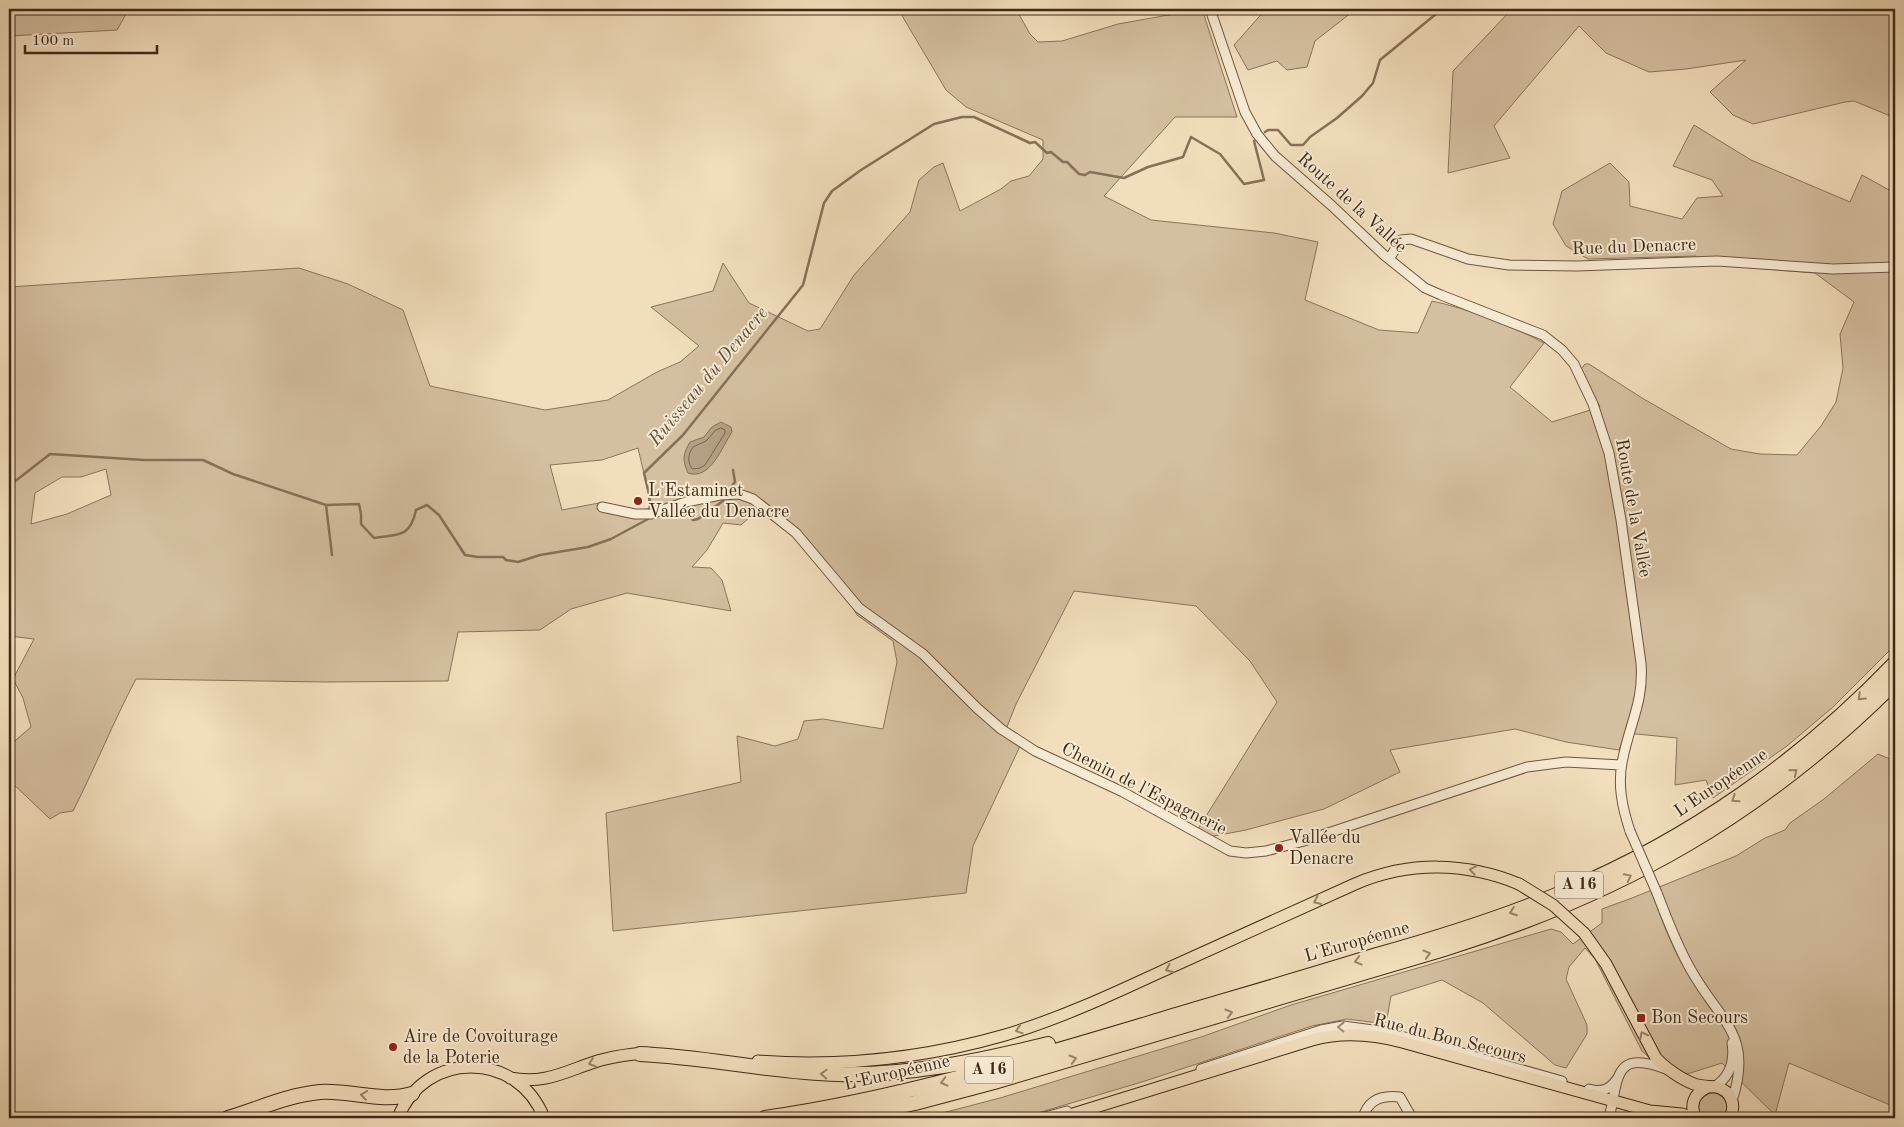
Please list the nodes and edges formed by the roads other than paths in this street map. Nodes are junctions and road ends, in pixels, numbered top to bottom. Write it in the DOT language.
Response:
graph roads {
  1 [pos="1210,9"];
  2 [pos="1389,259"];
  3 [pos="1895,267"];
  4 [pos="602,507"];
  5 [pos="1895,662"];
  6 [pos="1895,682"];
  7 [pos="1621,765"];
  8 [pos="1209,1005"];
  9 [pos="1718,1011"];
  10 [pos="640,1054"];
  11 [pos="1673,1072"];
  12 [pos="1619,1076"];
  13 [pos="510,1078"];
  14 [pos="1170,1082"];
  15 [pos="1711,1087"];
  16 [pos="412,1094"];
  17 [pos="942,1096"];
  18 [pos="1111,1100"];
  19 [pos="1613,1100"];
  20 [pos="1733,1103"];
  21 [pos="228,1118"];
  22 [pos="398,1118"];
  23 [pos="544,1118"];
  24 [pos="765,1118"];
  25 [pos="844,1118"];
  26 [pos="888,1118"];
  27 [pos="1041,1118"];
  28 [pos="1060,1118"];
  29 [pos="1362,1118"];
  30 [pos="1412,1118"];
  31 [pos="1608,1118"];
  32 [pos="1695,1118"];
  33 [pos="1730,1118"];
  34 [pos="1743,1118"];
  1 -- 2 [label="street, Route de la Vallée"];
  2 -- 3 [label="street, Rue du Denacre"];
  2 -- 7 [label="street, Route de la Vallée"];
  4 -- 7 [label="street, Chemin de l'Espagnerie"];
  5 -- 8 [label="highway, L'Européenne / A 16, one-way"];
  17 -- 6 [label="highway, L'Européenne / A 16, one-way"];
  7 -- 9 [label="street, Route de la Vallée, bridge"];
  8 -- 10 [label="highway, one-way"];
  8 -- 24 [label="highway, L'Européenne / A 16, one-way"];
  9 -- 15 [label="street"];
  9 -- 20 [label="street"];
  11 -- 10 [label="main road, one-way, bridge"];
  10 -- 13 [label="main road, one-way"];
  11 -- 12 [label="street, Rue du Bon Secours"];
  11 -- 15 [label="main road"];
  12 -- 14 [label="street, Rue du Bon Secours, one-way"];
  12 -- 19 [label="street"];
  13 -- 16 [label="main road"];
  13 -- 23 [label="main road"];
  14 -- 18 [label="main road, Rue du Bon Secours"];
  14 -- 19 [label="main road, Rue du Bon Secours"];
  15 -- 20 [label="main road"];
  15 -- 32 [label="main road"];
  16 -- 21 [label="highway, one-way"];
  16 -- 22 [label="main road"];
  17 -- 25 [label="highway, L'Européenne / A 16"];
  17 -- 26 [label="highway"];
  18 -- 27 [label="street, Rue du Bon Secours"];
  18 -- 28 [label="main road, Rue du Bon Secours"];
  19 -- 31 [label="street"];
  19 -- 32 [label="main road, Rue du Bon Secours"];
  20 -- 33 [label="main road"];
  20 -- 34 [label="main road"];
  29 -- 30 [label="street"];
}
